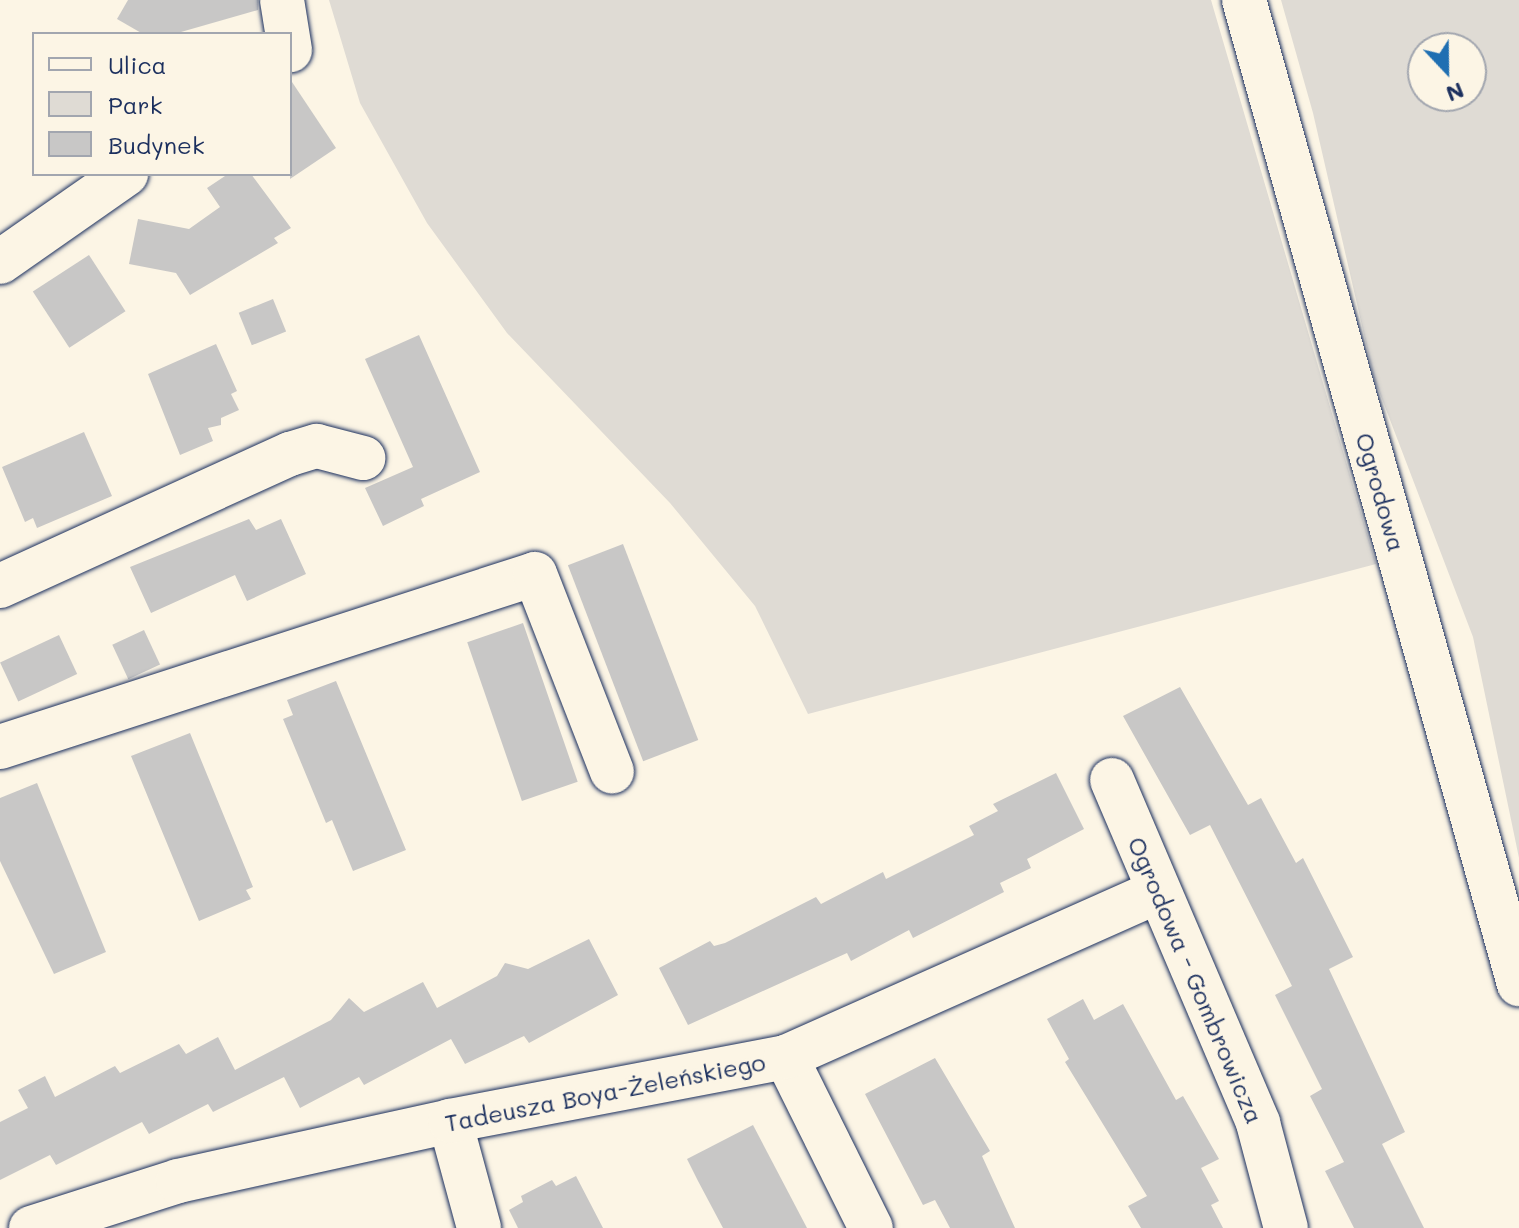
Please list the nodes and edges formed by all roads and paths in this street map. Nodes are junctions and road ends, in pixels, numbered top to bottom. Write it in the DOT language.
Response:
graph roads {
  1 [pos="282,0"];
  2 [pos="1244,0"];
  3 [pos="287,32"];
  4 [pos="123,176"];
  5 [pos="0,262"];
  6 [pos="363,458"];
  7 [pos="0,586"];
  8 [pos="0,747"];
  9 [pos="612,771"];
  10 [pos="1112,780"];
  11 [pos="1157,892"];
  12 [pos="1519,984"];
  13 [pos="786,1057"];
  14 [pos="450,1121"];
  15 [pos="31,1228"];
  16 [pos="479,1228"];
  17 [pos="871,1228"];
  18 [pos="1286,1228"];
  1 -- 3 [label="street"];
  2 -- 12 [label="street, Ogrodowa"];
  4 -- 5 [label="street"];
  6 -- 7 [label="street"];
  8 -- 9 [label="street"];
  10 -- 11 [label="street, Ogrodowa - Gombrowicza"];
  11 -- 13 [label="street, Tadeusza Boya-Żeleńskiego"];
  11 -- 18 [label="street, Ogrodowa - Gombrowicza"];
  13 -- 14 [label="street, Tadeusza Boya-Żeleńskiego"];
  13 -- 17 [label="street"];
  14 -- 15 [label="street, Tadeusza Boya-Żeleńskiego"];
  14 -- 16 [label="street"];
}
